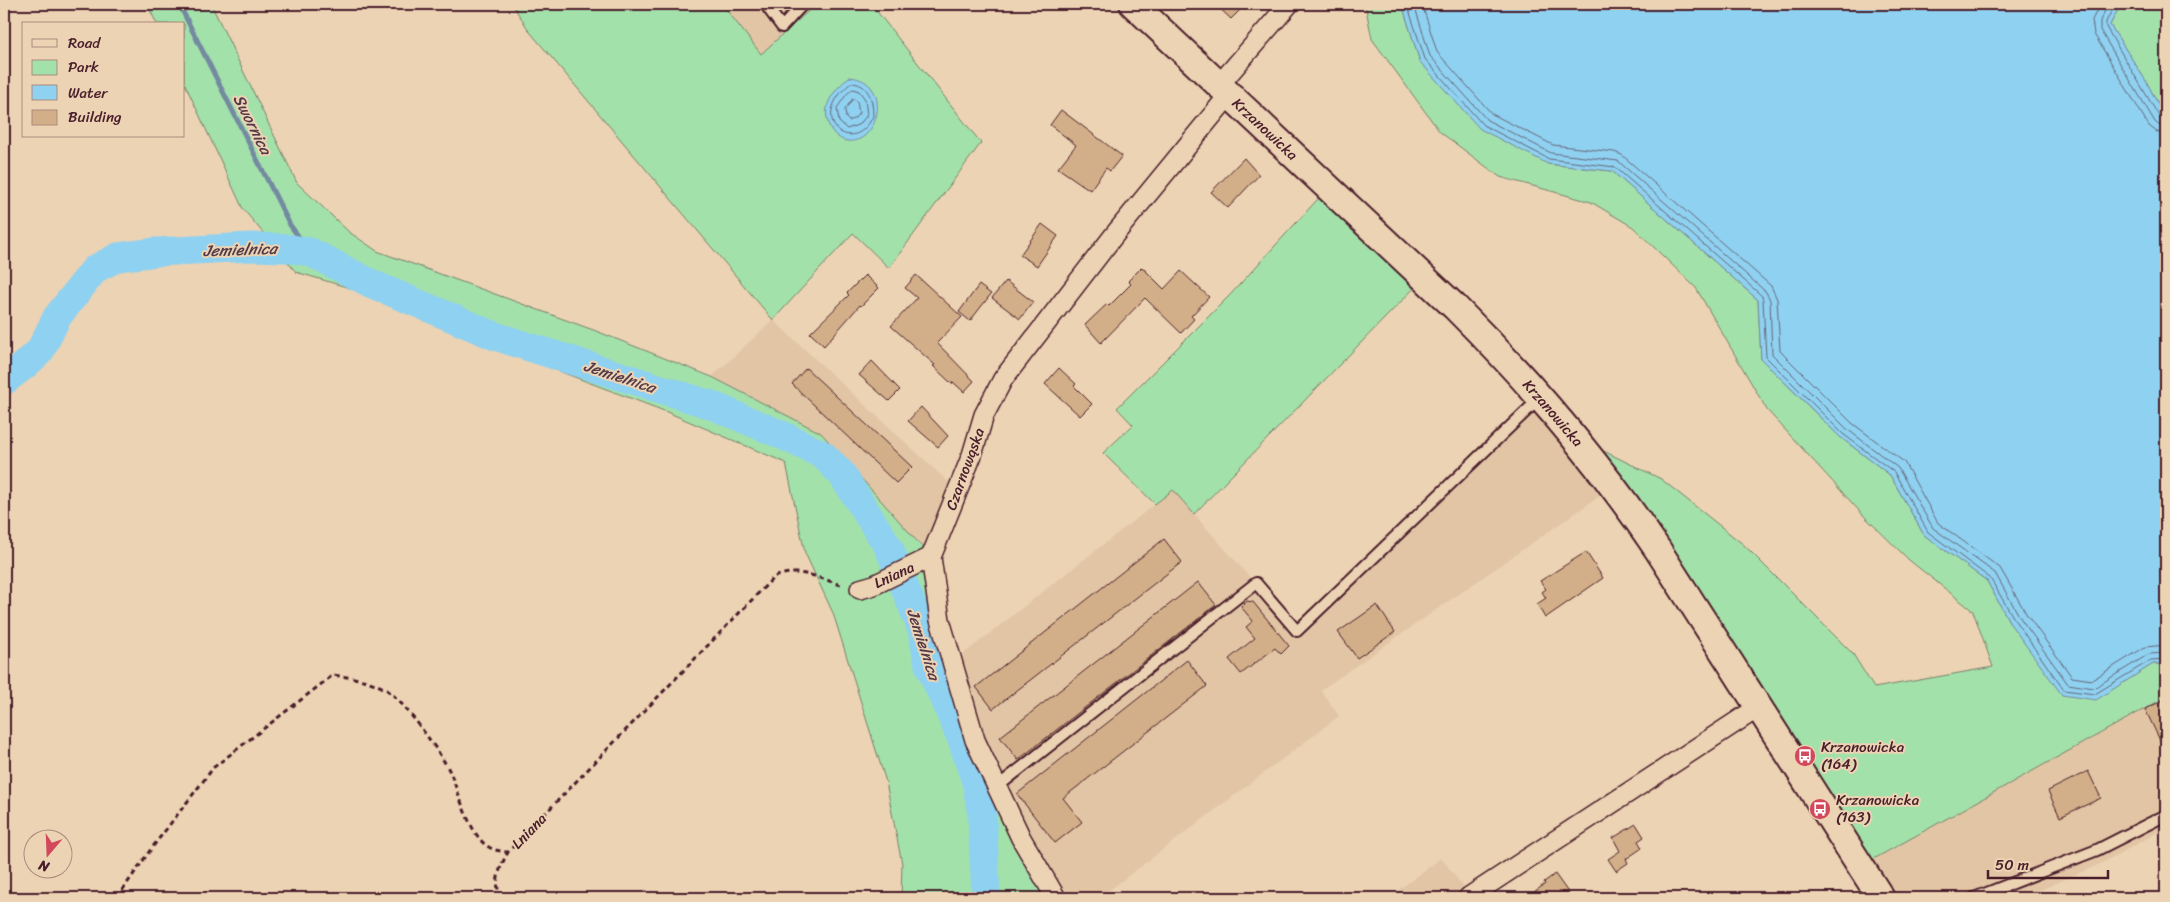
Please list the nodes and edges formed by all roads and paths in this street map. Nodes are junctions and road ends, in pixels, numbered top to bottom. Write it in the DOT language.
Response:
graph roads {
  1 [pos="765,4"];
  2 [pos="803,4"];
  3 [pos="1133,4"];
  4 [pos="1289,4"];
  5 [pos="1224,90"];
  6 [pos="1541,397"];
  7 [pos="931,557"];
  8 [pos="860,589"];
  9 [pos="1759,707"];
  10 [pos="997,787"];
  11 [pos="2166,814"];
  12 [pos="508,852"];
  13 [pos="1468,897"];
  14 [pos="117,898"];
  15 [pos="501,898"];
  16 [pos="1056,898"];
  17 [pos="1881,898"];
  18 [pos="1974,898"];
  1 -- 2 [label="lane"];
  3 -- 5 [label="street, Krzanowicka"];
  4 -- 5 [label="street, Czarnowąska"];
  5 -- 6 [label="street, Krzanowicka"];
  5 -- 7 [label="street, Czarnowąska"];
  6 -- 9 [label="street, Krzanowicka"];
  6 -- 10 [label="lane"];
  7 -- 8 [label="street, Lniana"];
  7 -- 10 [label="street"];
  8 -- 12 [label="path, Lniana"];
  9 -- 13 [label="street"];
  9 -- 17 [label="street, Krzanowicka"];
  10 -- 16 [label="street"];
  11 -- 18 [label="lane"];
  12 -- 14 [label="path, Lniana"];
  12 -- 15 [label="path"];
}
